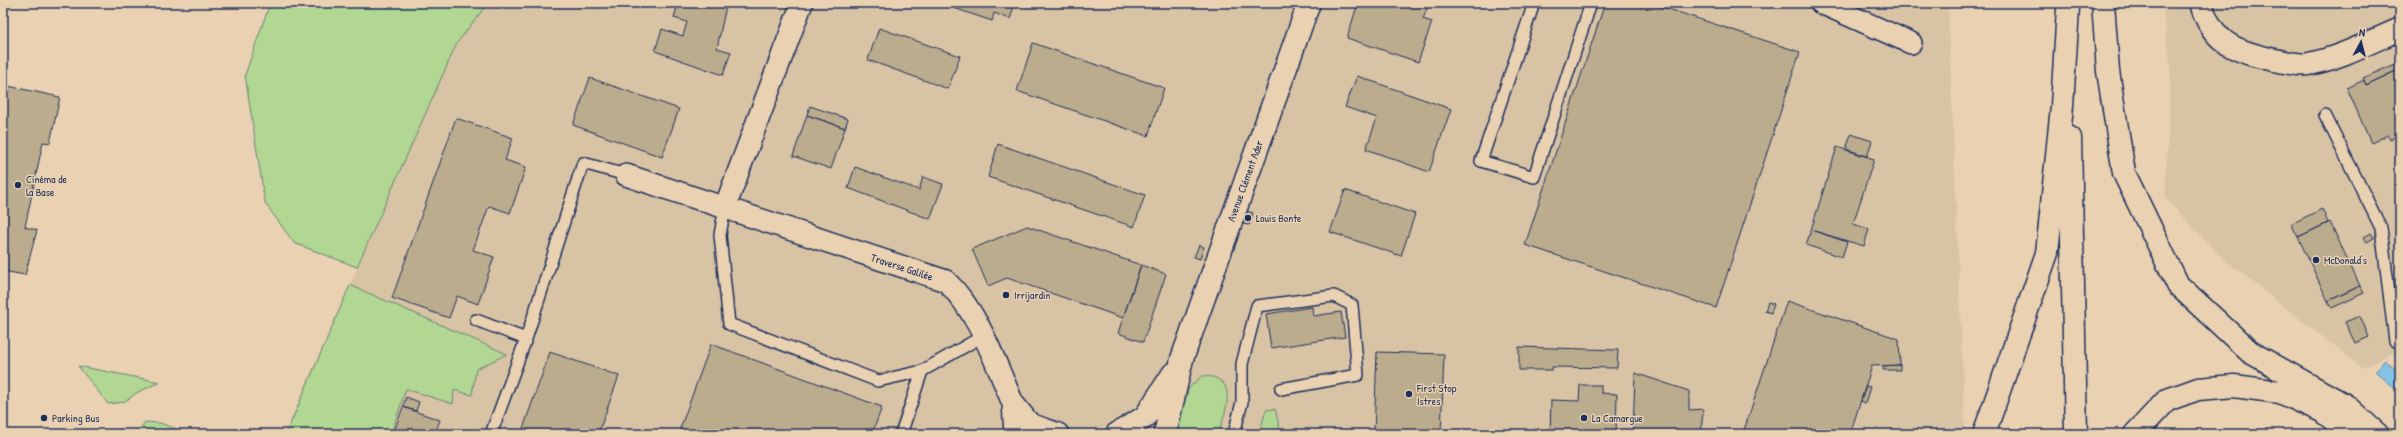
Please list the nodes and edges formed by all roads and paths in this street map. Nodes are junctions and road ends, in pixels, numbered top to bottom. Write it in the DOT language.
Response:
graph roads {
  1 [pos="802,3"];
  2 [pos="1309,3"];
  3 [pos="1534,3"];
  4 [pos="1591,3"];
  5 [pos="1821,3"];
  6 [pos="2103,3"];
  7 [pos="2201,3"];
  8 [pos="2068,6"];
  9 [pos="2400,29"];
  10 [pos="1911,43"];
  11 [pos="2325,115"];
  12 [pos="626,175"];
  13 [pos="725,208"];
  14 [pos="476,320"];
  15 [pos="983,336"];
  16 [pos="526,339"];
  17 [pos="2395,341"];
  18 [pos="1182,359"];
  19 [pos="922,371"];
  20 [pos="1281,389"];
  21 [pos="1013,404"];
  22 [pos="492,434"];
  23 [pos="901,434"];
  24 [pos="1015,434"];
  25 [pos="1058,434"];
  26 [pos="1117,434"];
  27 [pos="1165,434"];
  28 [pos="1234,434"];
  29 [pos="1984,434"];
  30 [pos="2076,434"];
  31 [pos="2135,434"];
  32 [pos="2351,434"];
  33 [pos="2377,434"];
  1 -- 13 [label="street"];
  2 -- 18 [label="main road, Avenue Clément Ader"];
  3 -- 4 [label="lane"];
  5 -- 10 [label="street"];
  6 -- 33 [label="main road"];
  7 -- 9 [label="main road"];
  8 -- 29 [label="main road"];
  8 -- 30 [label="main road"];
  11 -- 17 [label="lane"];
  12 -- 13 [label="street, Traverse Galilée"];
  12 -- 16 [label="lane"];
  13 -- 15 [label="street, Traverse Galilée"];
  13 -- 19 [label="lane"];
  14 -- 16 [label="lane"];
  15 -- 19 [label="lane"];
  15 -- 21 [label="street, Traverse Galilée"];
  16 -- 22 [label="lane"];
  18 -- 26 [label="main road, Avenue Clément Ader"];
  18 -- 27 [label="main road, Avenue Clément Ader"];
  19 -- 23 [label="lane"];
  20 -- 28 [label="lane"];
  21 -- 24 [label="street, Traverse Galilée"];
  21 -- 25 [label="street, Traverse Galilée"];
  31 -- 32 [label="main road"];
}
